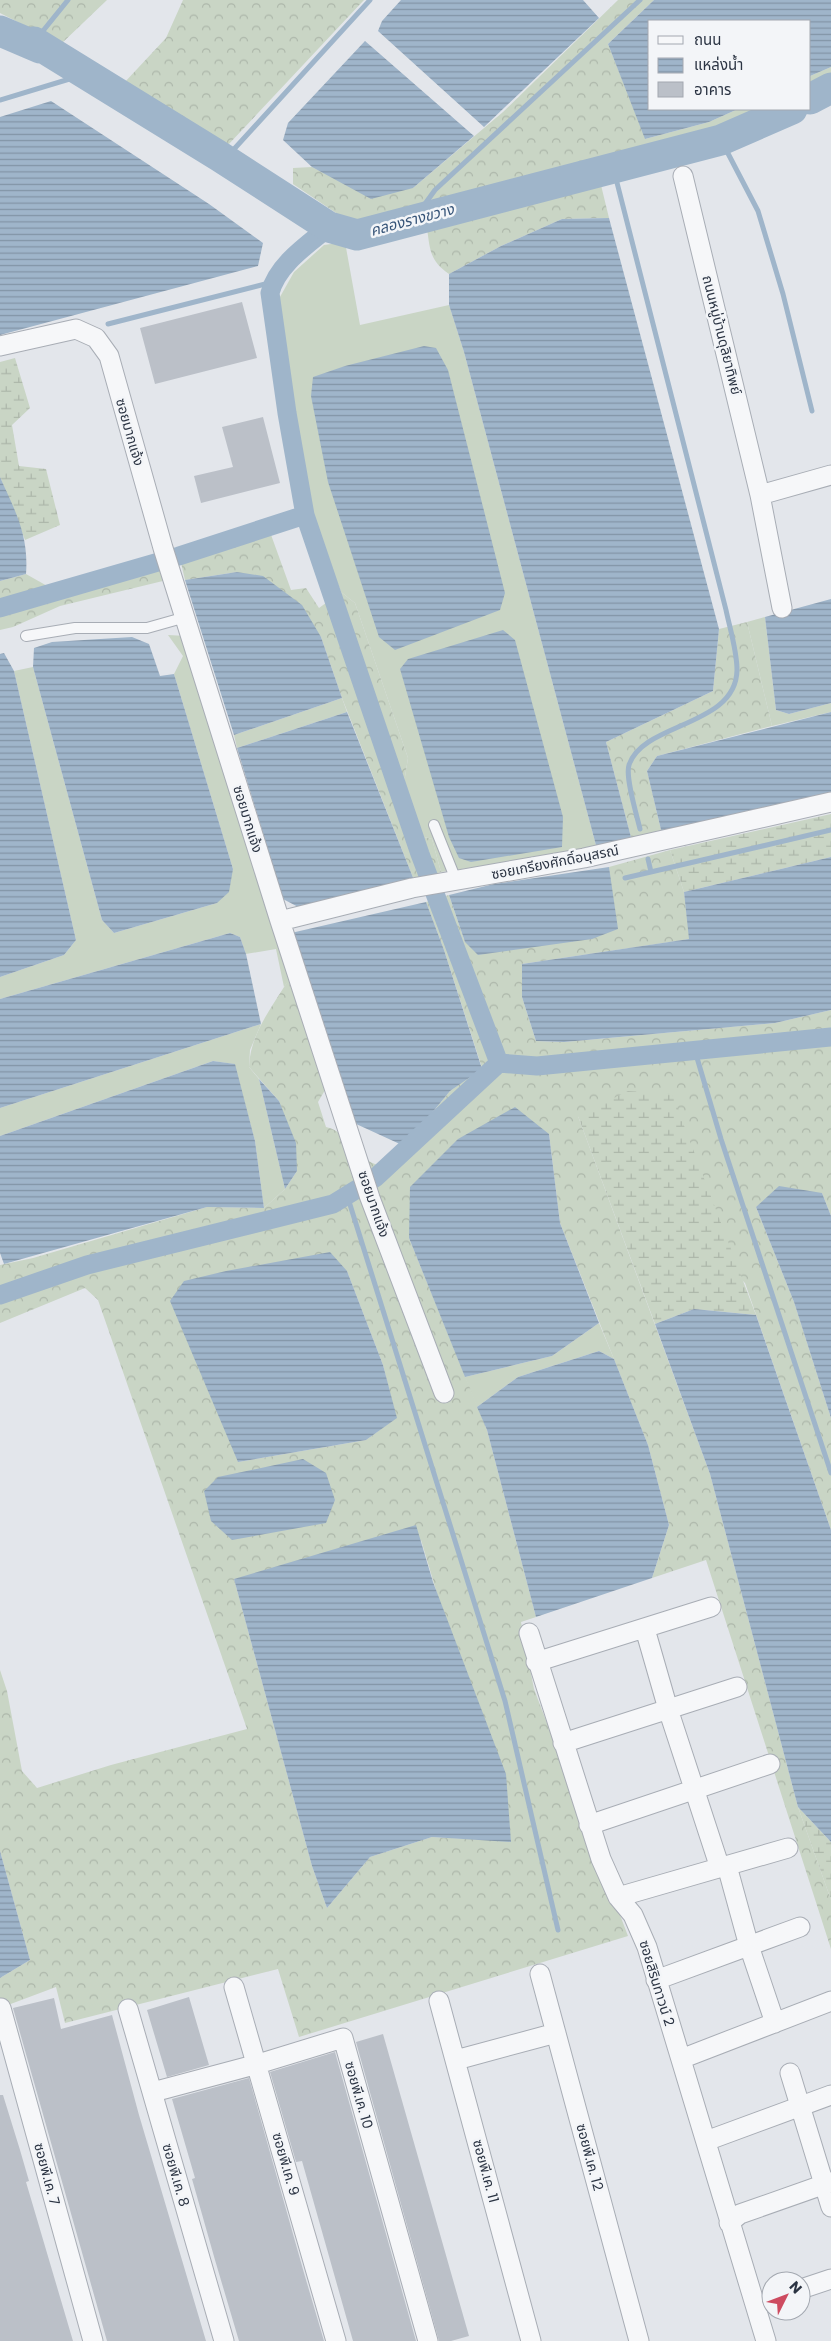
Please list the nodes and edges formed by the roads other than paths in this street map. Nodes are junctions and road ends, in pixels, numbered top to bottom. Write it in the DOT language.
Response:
graph roads {
  1 [pos="683,176"];
  2 [pos="0,346"];
  3 [pos="831,475"];
  4 [pos="760,495"];
  5 [pos="782,608"];
  6 [pos="186,617"];
  7 [pos="26,636"];
  8 [pos="831,802"];
  9 [pos="434,825"];
  10 [pos="450,882"];
  11 [pos="280,921"];
  12 [pos="444,1393"];
  13 [pos="711,1606"];
  14 [pos="645,1629"];
  15 [pos="529,1633"];
  16 [pos="536,1662"];
  17 [pos="737,1687"];
  18 [pos="668,1709"];
  19 [pos="563,1743"];
  20 [pos="770,1764"];
  21 [pos="695,1789"];
  22 [pos="589,1825"];
  23 [pos="788,1848"];
  24 [pos="723,1867"];
  25 [pos="618,1897"];
  26 [pos="800,1927"];
  27 [pos="749,1946"];
  28 [pos="540,1974"];
  29 [pos="656,1980"];
  30 [pos="234,1987"];
  31 [pos="439,2001"];
  32 [pos="831,2001"];
  33 [pos="1,2008"];
  34 [pos="128,2009"];
  35 [pos="775,2023"];
  36 [pos="556,2033"];
  37 [pos="681,2059"];
  38 [pos="456,2060"];
  39 [pos="258,2064"];
  40 [pos="790,2073"];
  41 [pos="153,2092"];
  42 [pos="831,2095"];
  43 [pos="800,2106"];
  44 [pos="706,2141"];
  45 [pos="828,2183"];
  46 [pos="831,2206"];
  47 [pos="729,2223"];
  48 [pos="831,2279"];
  49 [pos="811,2286"];
  50 [pos="761,2298"];
  51 [pos="764,2321"];
  52 [pos="93,2341"];
  53 [pos="224,2341"];
  54 [pos="336,2341"];
  55 [pos="428,2341"];
  56 [pos="532,2341"];
  57 [pos="639,2341"];
  58 [pos="766,2341"];
  1 -- 4 [label="street, ถนนหมู่บ้านดุลิยาทิพย์"];
  2 -- 6 [label="street, ซอยมากแจ้ง"];
  3 -- 4 [label="street"];
  4 -- 5 [label="street, ถนนหมู่บ้านดุลิยาทิพย์"];
  6 -- 7 [label="lane"];
  6 -- 11 [label="street, ซอยมากแจ้ง"];
  8 -- 10 [label="street, ซอยเกรียงศักดิ์อนุสรณ์"];
  9 -- 10 [label="lane"];
  10 -- 11 [label="street, ซอยเกรียงศักดิ์อนุสรณ์"];
  11 -- 12 [label="street, ซอยมากแจ้ง"];
  13 -- 14 [label="street"];
  14 -- 16 [label="street"];
  14 -- 18 [label="street"];
  15 -- 16 [label="street, ซอยสิรินทาวน์ 2"];
  16 -- 19 [label="street, ซอยสิรินทาวน์ 2"];
  17 -- 18 [label="street"];
  18 -- 19 [label="street"];
  18 -- 21 [label="street"];
  19 -- 22 [label="street, ซอยสิรินทาวน์ 2"];
  20 -- 21 [label="street"];
  21 -- 22 [label="street"];
  21 -- 24 [label="street"];
  22 -- 25 [label="street, ซอยสิรินทาวน์ 2"];
  23 -- 24 [label="street"];
  24 -- 25 [label="street"];
  24 -- 27 [label="street"];
  25 -- 29 [label="street, ซอยสิรินทาวน์ 2"];
  26 -- 27 [label="street"];
  27 -- 29 [label="street"];
  27 -- 35 [label="street"];
  28 -- 36 [label="street, ซอยพี.เค. 12"];
  29 -- 37 [label="street, ซอยสิรินทาวน์ 2"];
  30 -- 39 [label="street, ซอยพี.เค. 9"];
  31 -- 38 [label="street, ซอยพี.เค. 11"];
  32 -- 35 [label="street"];
  33 -- 52 [label="street, ซอยพี.เค. 7"];
  34 -- 41 [label="street, ซอยพี.เค. 8"];
  35 -- 37 [label="street"];
  36 -- 38 [label="street"];
  36 -- 57 [label="street, ซอยพี.เค. 12"];
  37 -- 44 [label="street, ซอยสิรินทาวน์ 2"];
  38 -- 56 [label="street, ซอยพี.เค. 11"];
  39 -- 41 [label="street, ซอยพี.เค. 10"];
  39 -- 54 [label="street, ซอยพี.เค. 9"];
  39 -- 55 [label="street, ซอยพี.เค. 10"];
  40 -- 43 [label="street"];
  41 -- 53 [label="street, ซอยพี.เค. 8"];
  42 -- 43 [label="street"];
  43 -- 44 [label="street"];
  43 -- 45 [label="street"];
  44 -- 47 [label="street, ซอยสิรินทาวน์ 2"];
  45 -- 46 [label="street"];
  45 -- 47 [label="street"];
  47 -- 50 [label="street, ซอยสิรินทาวน์ 2"];
  48 -- 49 [label="street"];
  51 -- 58 [label="street, ซอยสิรินทาวน์ 2"];
}
